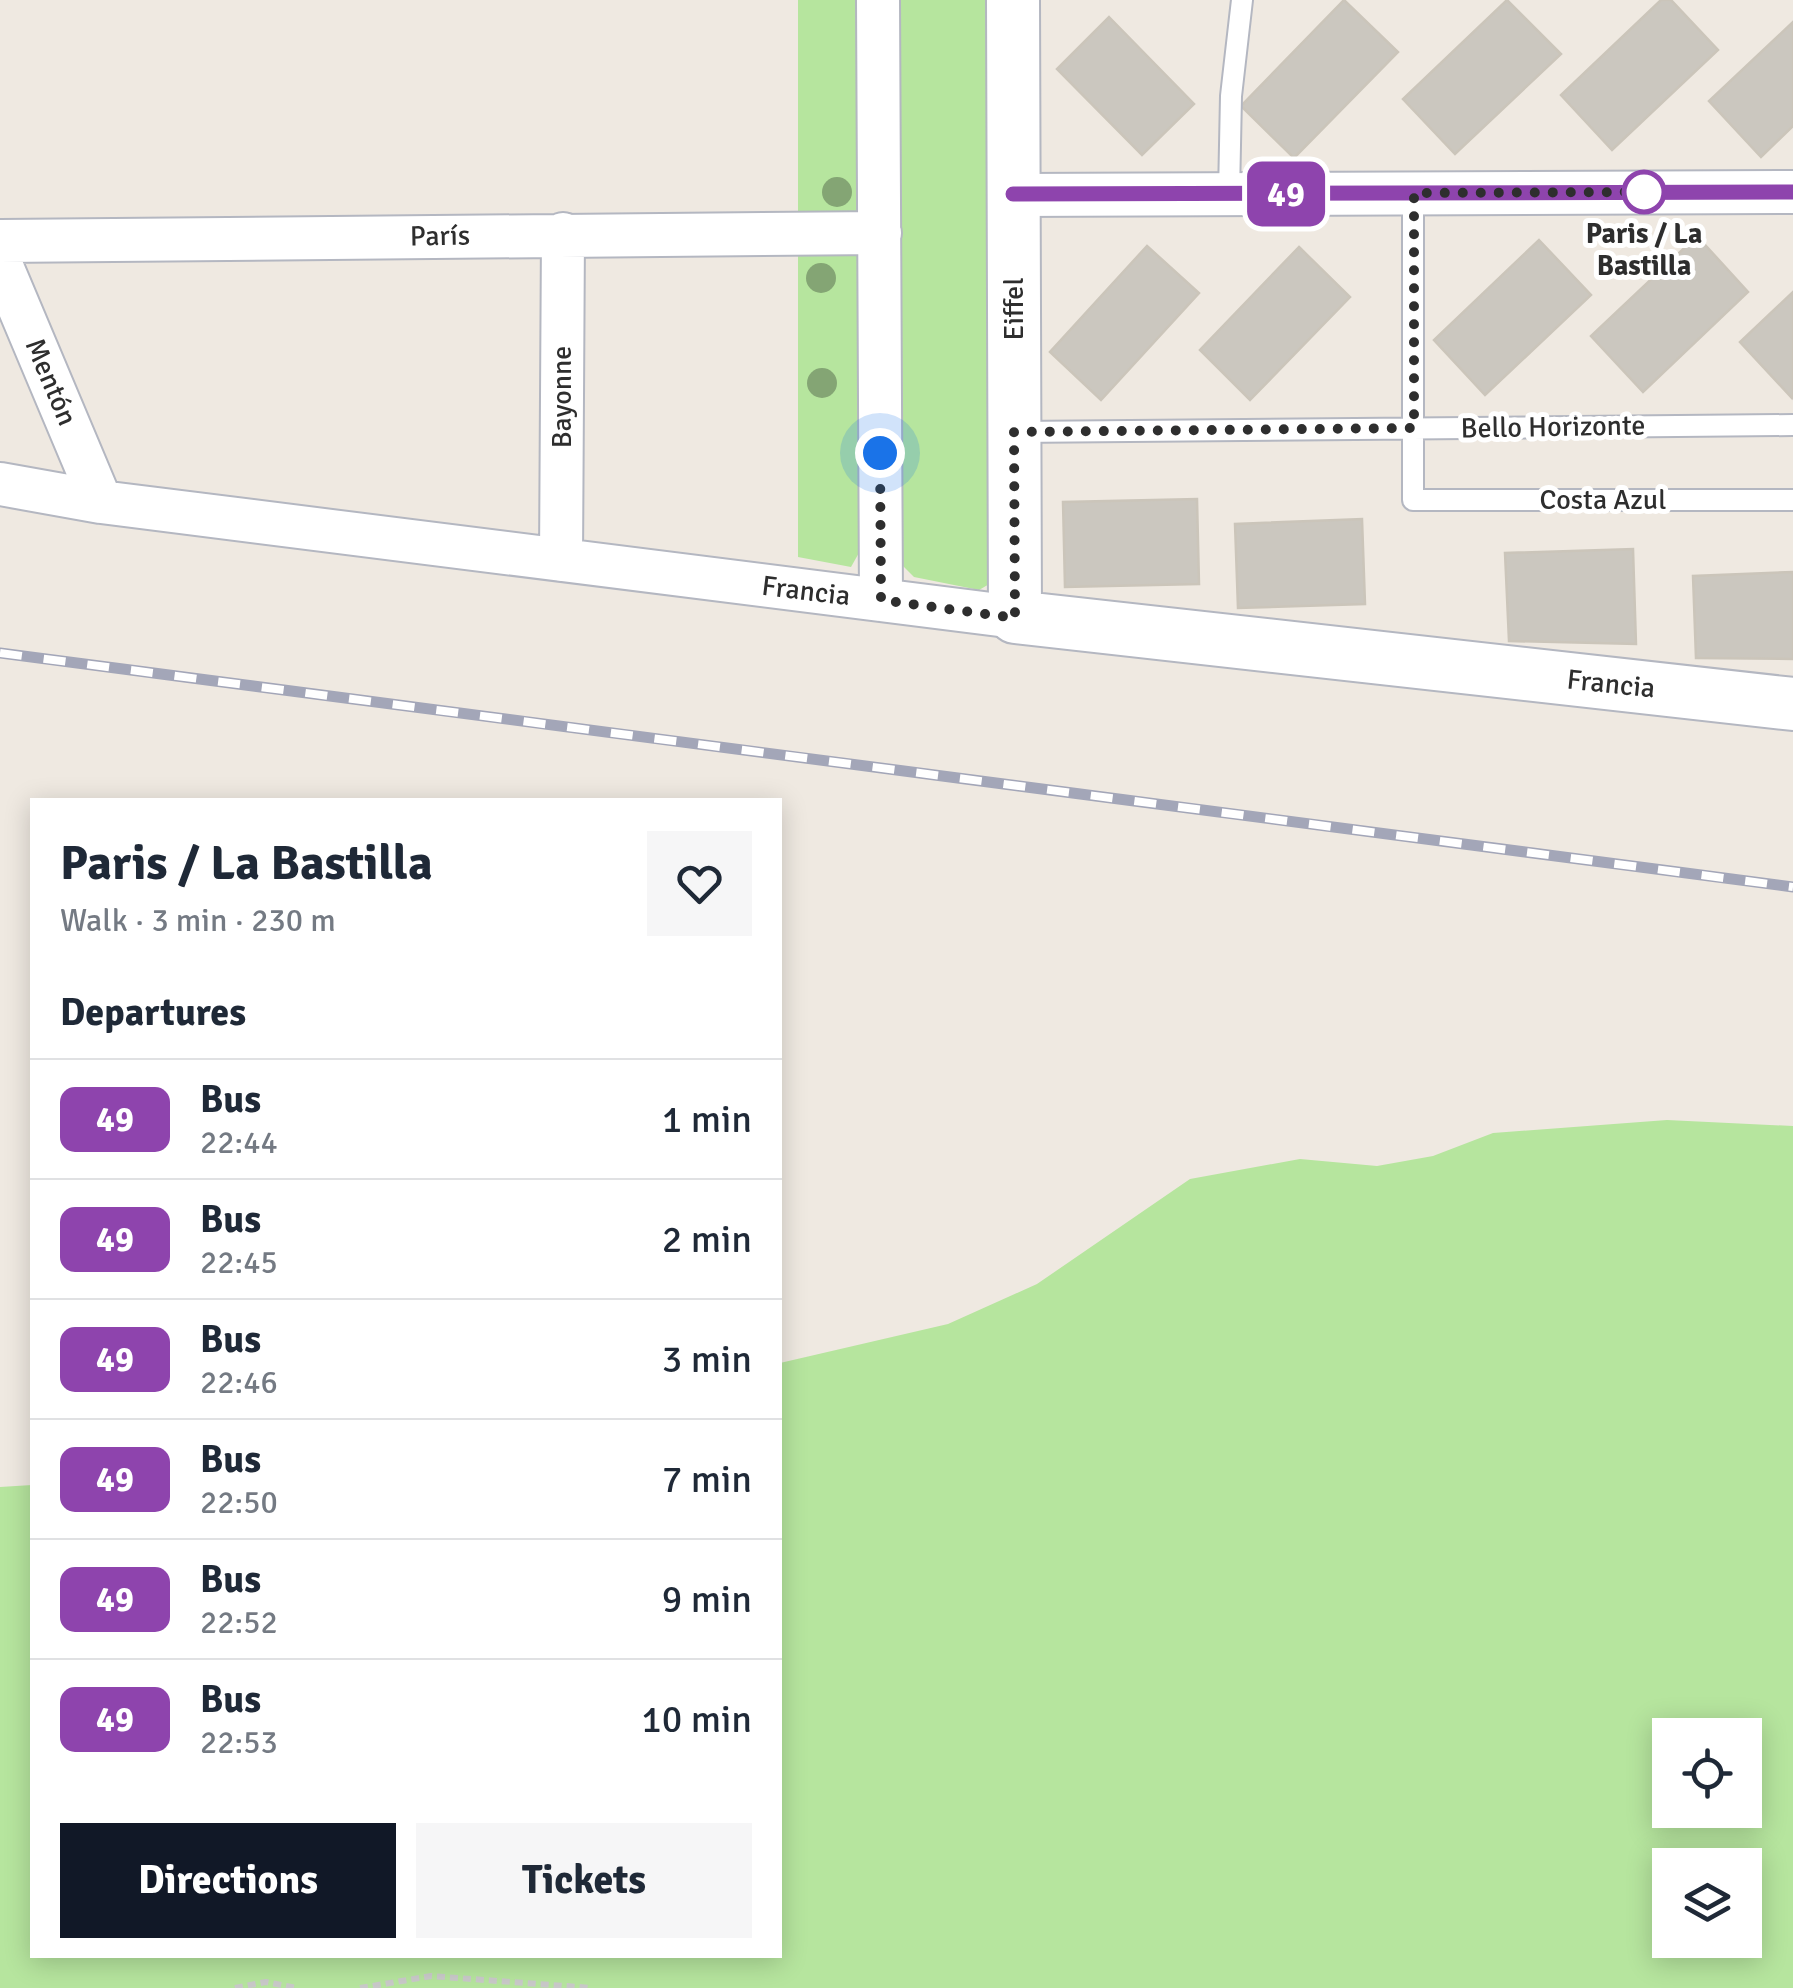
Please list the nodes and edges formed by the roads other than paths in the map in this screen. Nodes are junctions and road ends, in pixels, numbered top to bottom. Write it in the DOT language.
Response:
graph roads {
  1 [pos="878,0"];
  2 [pos="1013,0"];
  3 [pos="1242,0"];
  4 [pos="1793,192"];
  5 [pos="1414,193"];
  6 [pos="1013,194"];
  7 [pos="1230,194"];
  8 [pos="880,232"];
  9 [pos="563,234"];
  10 [pos="0,240"];
  11 [pos="0,262"];
  12 [pos="1793,425"];
  13 [pos="1414,428"];
  14 [pos="1014,432"];
  15 [pos="0,484"];
  16 [pos="1793,500"];
  17 [pos="102,502"];
  18 [pos="561,560"];
  19 [pos="881,600"];
  20 [pos="1015,618"];
  21 [pos="1793,704"];
  1 -- 8 [label="street"];
  2 -- 6 [label="street, Eiffel"];
  3 -- 7 [label="lane"];
  4 -- 5 [label="street"];
  5 -- 7 [label="street"];
  5 -- 13 [label="lane"];
  6 -- 7 [label="street"];
  6 -- 14 [label="street, Eiffel"];
  8 -- 9 [label="street, París"];
  8 -- 19 [label="street"];
  9 -- 10 [label="street, París"];
  9 -- 18 [label="street, Bayonne"];
  11 -- 17 [label="street, Mentón"];
  12 -- 13 [label="lane, Bello Horizonte"];
  13 -- 14 [label="lane, Bello Horizonte"];
  13 -- 16 [label="lane, Costa Azul"];
  14 -- 20 [label="street, Eiffel"];
  15 -- 17 [label="street, Francia"];
  17 -- 18 [label="street, Francia"];
  18 -- 19 [label="street, Francia"];
  19 -- 20 [label="street, Francia"];
  20 -- 21 [label="street, Francia"];
}
